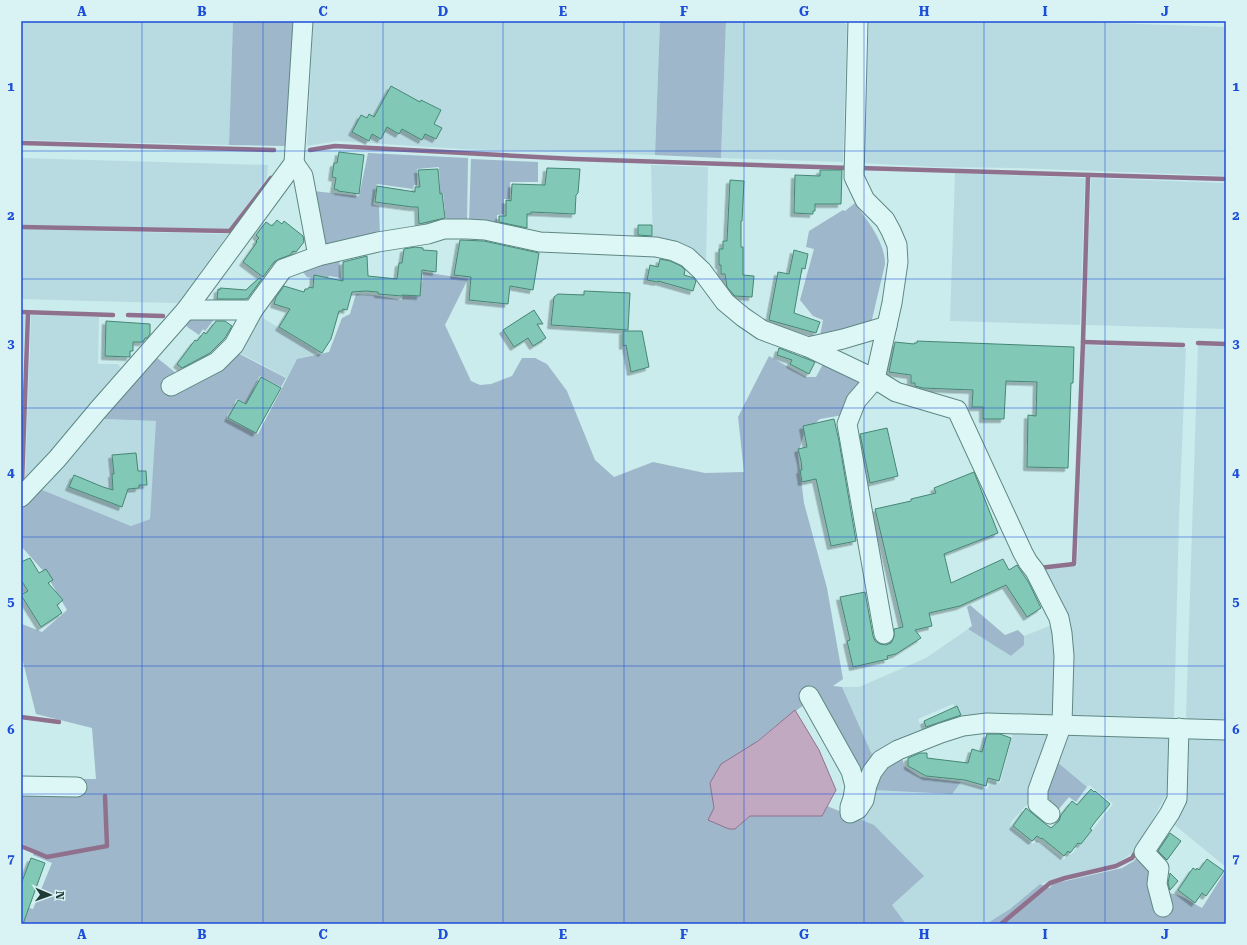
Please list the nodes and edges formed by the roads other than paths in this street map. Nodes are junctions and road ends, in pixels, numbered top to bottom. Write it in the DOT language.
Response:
graph roads {
  1 [pos="303,21"];
  2 [pos="858,21"];
  3 [pos="294,163"];
  4 [pos="318,256"];
  5 [pos="186,310"];
  6 [pos="253,310"];
  7 [pos="887,326"];
  8 [pos="808,347"];
  9 [pos="875,379"];
  10 [pos="171,386"];
  11 [pos="21,497"];
  12 [pos="884,634"];
  13 [pos="810,696"];
  14 [pos="1062,724"];
  15 [pos="1180,728"];
  16 [pos="1226,730"];
  17 [pos="21,786"];
  18 [pos="77,787"];
  19 [pos="1050,814"];
  20 [pos="1163,907"];
  1 -- 3 [label="street"];
  2 -- 7 [label="street"];
  3 -- 4 [label="street"];
  3 -- 5 [label="street"];
  4 -- 6 [label="street"];
  4 -- 8 [label="street"];
  5 -- 6 [label="street"];
  5 -- 11 [label="street"];
  6 -- 10 [label="street"];
  7 -- 8 [label="street"];
  7 -- 9 [label="street"];
  8 -- 9 [label="street"];
  9 -- 12 [label="street"];
  9 -- 14 [label="street"];
  13 -- 14 [label="street"];
  14 -- 15 [label="street"];
  14 -- 19 [label="street"];
  15 -- 16 [label="street"];
  15 -- 20 [label="street"];
  17 -- 18 [label="street"];
}
